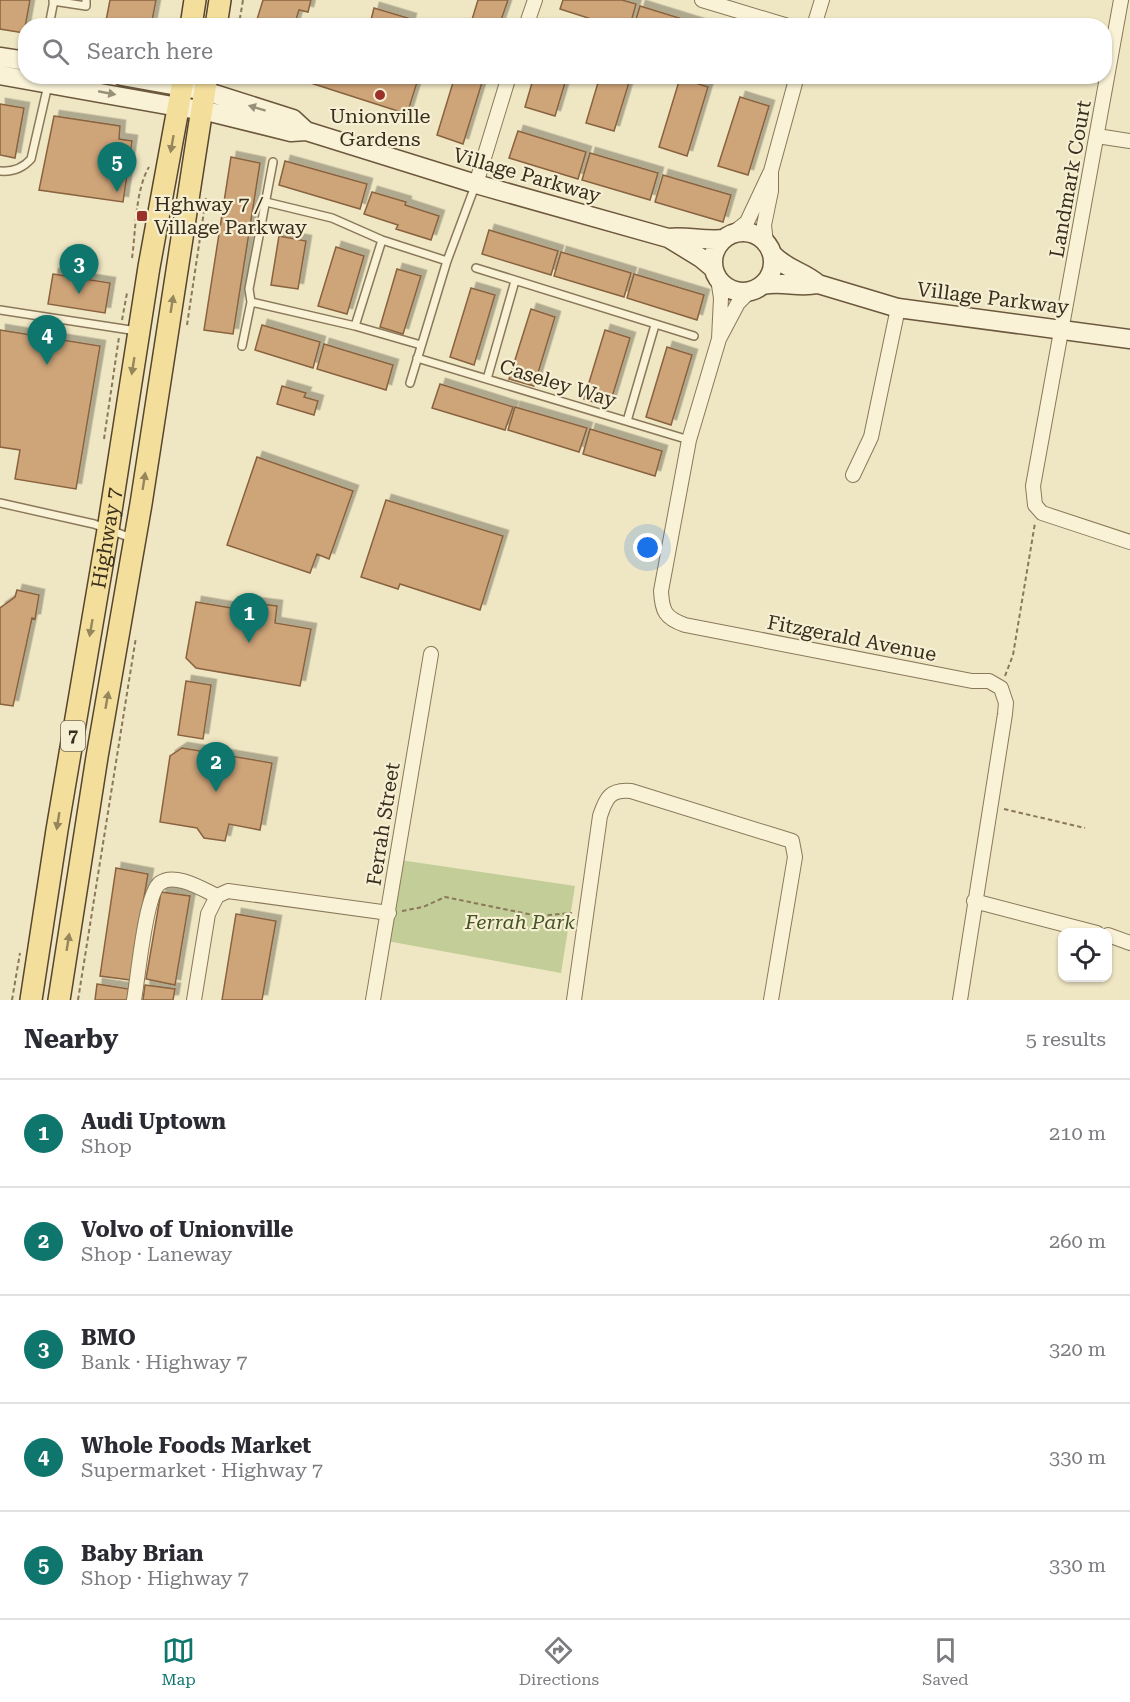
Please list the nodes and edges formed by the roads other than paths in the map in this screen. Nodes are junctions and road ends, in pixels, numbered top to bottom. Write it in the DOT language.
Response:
graph roads {
  1 [pos="87,0"];
  2 [pos="195,0"];
  3 [pos="220,0"];
  4 [pos="535,0"];
  5 [pos="702,0"];
  6 [pos="822,0"];
  7 [pos="1121,0"];
  8 [pos="54,1"];
  9 [pos="51,18"];
  10 [pos="193,18"];
  11 [pos="217,18"];
  12 [pos="529,18"];
  13 [pos="762,18"];
  14 [pos="816,18"];
  15 [pos="1112,51"];
  16 [pos="0,57"];
  17 [pos="18,60"];
  18 [pos="0,75"];
  19 [pos="18,78"];
  20 [pos="49,84"];
  21 [pos="59,84"];
  22 [pos="182,84"];
  23 [pos="189,84"];
  24 [pos="507,84"];
  25 [pos="795,84"];
  26 [pos="1106,84"];
  27 [pos="205,92"];
  28 [pos="178,107"];
  29 [pos="1097,136"];
  30 [pos="1130,141"];
  31 [pos="273,162"];
  32 [pos="0,171"];
  33 [pos="771,171"];
  34 [pos="476,184"];
  35 [pos="266,202"];
  36 [pos="728,236"];
  37 [pos="668,238"];
  38 [pos="382,240"];
  39 [pos="769,248"];
  40 [pos="447,261"];
  41 [pos="476,268"];
  42 [pos="716,274"];
  43 [pos="515,281"];
  44 [pos="818,284"];
  45 [pos="756,288"];
  46 [pos="251,302"];
  47 [pos="898,308"];
  48 [pos="0,310"];
  49 [pos="655,325"];
  50 [pos="355,326"];
  51 [pos="1062,329"];
  52 [pos="138,332"];
  53 [pos="694,336"];
  54 [pos="719,339"];
  55 [pos="1130,339"];
  56 [pos="421,345"];
  57 [pos="242,346"];
  58 [pos="417,358"];
  59 [pos="487,379"];
  60 [pos="410,383"];
  61 [pos="627,421"];
  62 [pos="689,440"];
  63 [pos="853,475"];
  64 [pos="0,504"];
  65 [pos="108,530"];
  66 [pos="134,539"];
  67 [pos="1130,542"];
  68 [pos="431,654"];
  69 [pos="217,896"];
  70 [pos="974,901"];
  71 [pos="389,913"];
  72 [pos="1078,928"];
  73 [pos="1112,937"];
  74 [pos="1130,943"];
  75 [pos="31,1000"];
  76 [pos="59,1000"];
  77 [pos="134,1000"];
  78 [pos="194,1000"];
  79 [pos="373,1000"];
  80 [pos="574,1000"];
  81 [pos="771,1000"];
  82 [pos="960,1000"];
  1 -- 8 [label="lane"];
  2 -- 10 [label="main road"];
  3 -- 11 [label="main road"];
  4 -- 12 [label="street"];
  5 -- 13 [label="street"];
  6 -- 14 [label="street"];
  7 -- 15 [label="street, Landmark Court"];
  8 -- 9 [label="lane"];
  16 -- 17 [label="main road"];
  18 -- 19 [label="main road, Village Parkway"];
  20 -- 32 [label="lane"];
  21 -- 28 [label="main road, Village Parkway, one-way"];
  22 -- 28 [label="main road, Highway 7 / 7"];
  23 -- 27 [label="main road"];
  24 -- 34 [label="street"];
  25 -- 33 [label="street"];
  26 -- 29 [label="street, Landmark Court"];
  27 -- 28 [label="main road, Village Parkway"];
  27 -- 34 [label="main road, Village Parkway"];
  66 -- 27 [label="main road, Highway 7 / 7, one-way"];
  28 -- 52 [label="main road, Highway 7 / 7, one-way"];
  29 -- 30 [label="street"];
  29 -- 51 [label="street, Landmark Court"];
  31 -- 35 [label="lane"];
  33 -- 36 [label="street"];
  33 -- 39 [label="street"];
  34 -- 37 [label="main road, Village Parkway"];
  34 -- 40 [label="lane"];
  35 -- 38 [label="lane"];
  35 -- 46 [label="lane"];
  36 -- 37 [label="main road, Village Parkway"];
  36 -- 39 [label="main road"];
  36 -- 42 [label="main road"];
  37 -- 42 [label="main road, Village Parkway"];
  38 -- 40 [label="lane"];
  38 -- 50 [label="lane"];
  39 -- 44 [label="main road, Village Parkway"];
  39 -- 45 [label="main road"];
  40 -- 56 [label="lane"];
  41 -- 43 [label="lane"];
  42 -- 45 [label="main road"];
  42 -- 54 [label="street, Fitzgerald Avenue"];
  43 -- 49 [label="lane"];
  43 -- 59 [label="lane"];
  44 -- 45 [label="main road, Village Parkway"];
  44 -- 47 [label="main road, Village Parkway"];
  45 -- 54 [label="street, Fitzgerald Avenue"];
  46 -- 50 [label="lane"];
  46 -- 57 [label="lane"];
  47 -- 51 [label="main road, Village Parkway"];
  47 -- 63 [label="street"];
  48 -- 52 [label="lane"];
  49 -- 53 [label="lane"];
  49 -- 61 [label="lane"];
  50 -- 56 [label="lane"];
  51 -- 55 [label="main road, Village Parkway"];
  51 -- 67 [label="street, Landmark Court"];
  52 -- 65 [label="main road, Highway 7 / 7, one-way"];
  54 -- 62 [label="street, Fitzgerald Avenue"];
  56 -- 58 [label="lane"];
  58 -- 59 [label="lane, Caseley Way"];
  58 -- 60 [label="lane"];
  59 -- 61 [label="lane, Caseley Way"];
  61 -- 62 [label="lane, Caseley Way"];
  62 -- 70 [label="street, Fitzgerald Avenue"];
  64 -- 65 [label="lane"];
  65 -- 66 [label="lane"];
  65 -- 75 [label="main road, Highway 7 / 7, one-way"];
  76 -- 66 [label="main road, Highway 7 / 7, one-way"];
  68 -- 71 [label="street, Ferrah Street"];
  69 -- 71 [label="street"];
  69 -- 77 [label="street"];
  69 -- 78 [label="street"];
  70 -- 72 [label="street"];
  70 -- 82 [label="street"];
  71 -- 79 [label="street, Ferrah Street"];
  73 -- 74 [label="street"];
  80 -- 81 [label="street"];
}
